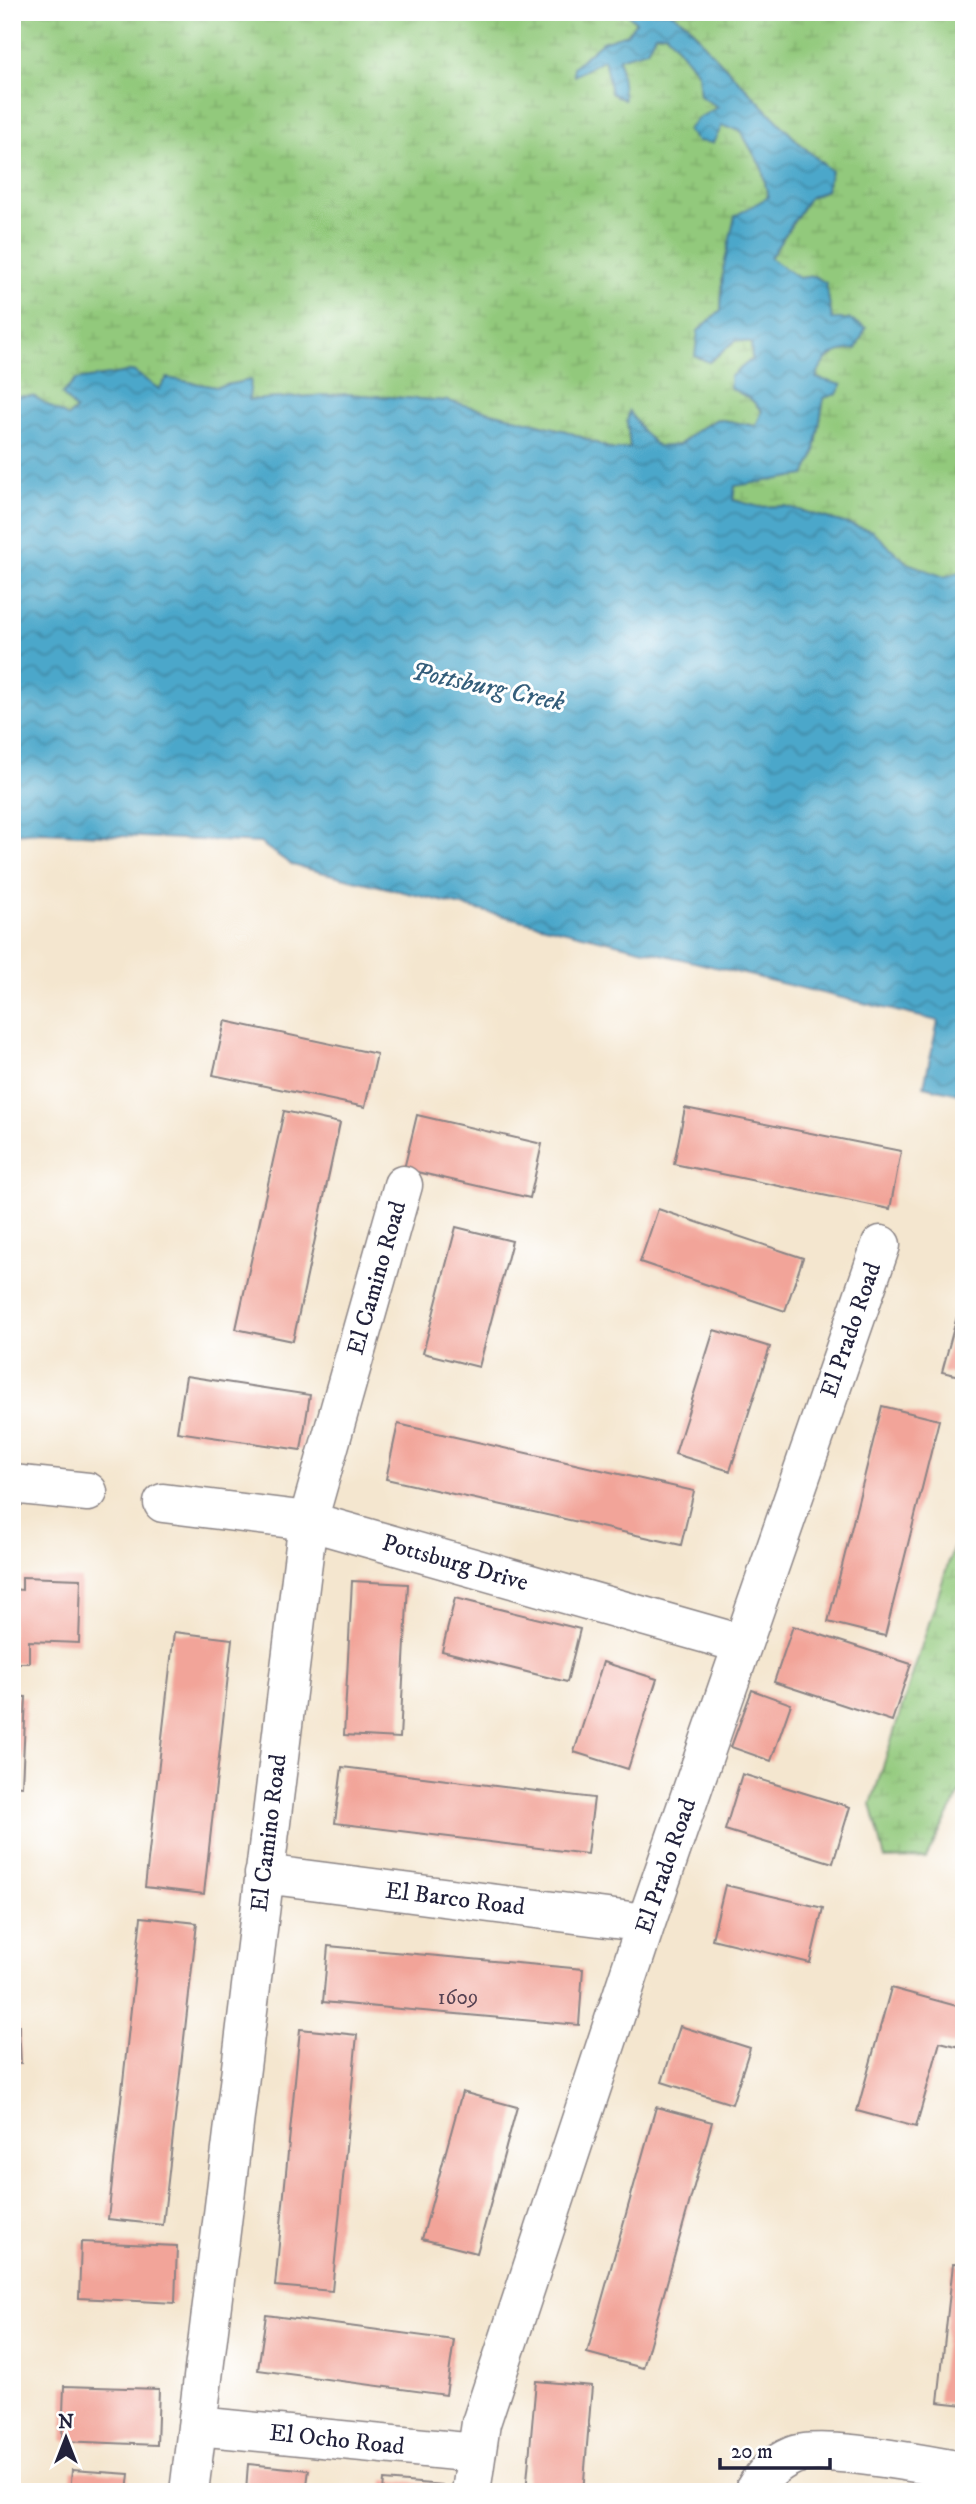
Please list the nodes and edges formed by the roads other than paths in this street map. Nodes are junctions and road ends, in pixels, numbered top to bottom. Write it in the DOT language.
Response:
graph roads {
  1 [pos="403,1185"];
  2 [pos="881,1245"];
  3 [pos="12,1484"];
  4 [pos="88,1492"];
  5 [pos="163,1503"];
  6 [pos="307,1521"];
  7 [pos="742,1644"];
  8 [pos="264,1874"];
  9 [pos="646,1923"];
  10 [pos="197,2426"];
  11 [pos="476,2453"];
  12 [pos="964,2471"];
  13 [pos="190,2492"];
  14 [pos="471,2492"];
  15 [pos="753,2492"];
  1 -- 6 [label="street, El Camino Road"];
  2 -- 7 [label="street, El Prado Road"];
  3 -- 4 [label="street"];
  5 -- 6 [label="street, Pottsburg Drive"];
  6 -- 7 [label="street, Pottsburg Drive"];
  6 -- 8 [label="street, El Camino Road"];
  7 -- 9 [label="street, El Prado Road"];
  8 -- 9 [label="street, El Barco Road"];
  8 -- 10 [label="street, El Camino Road"];
  9 -- 11 [label="street, El Prado Road"];
  10 -- 11 [label="street, El Ocho Road"];
  10 -- 13 [label="street, El Camino Road"];
  11 -- 14 [label="street, El Prado Road"];
  12 -- 15 [label="street"];
}
